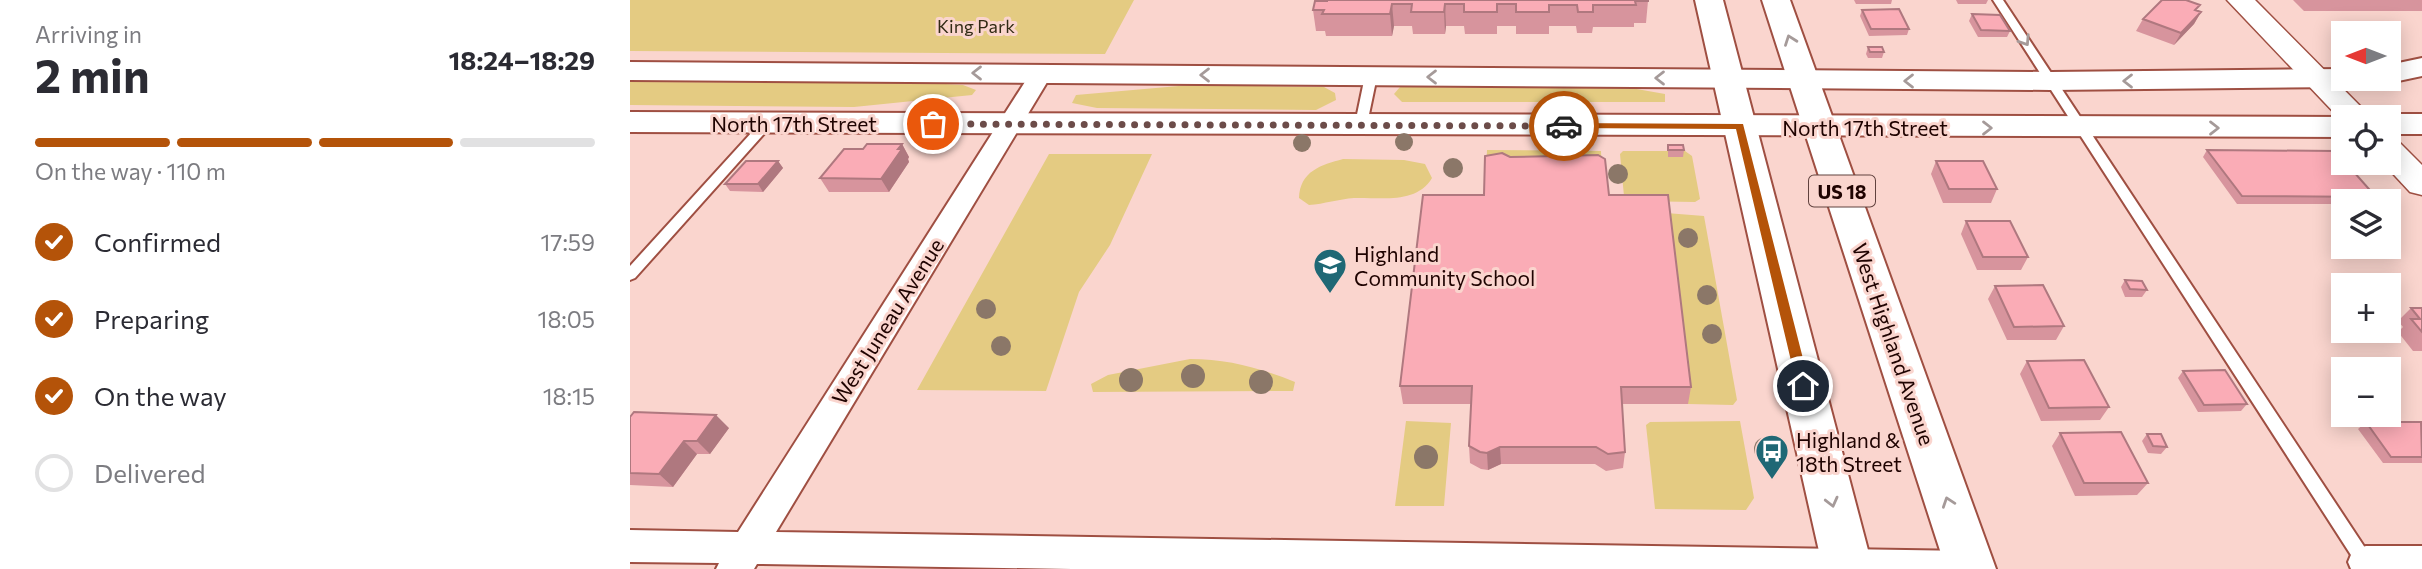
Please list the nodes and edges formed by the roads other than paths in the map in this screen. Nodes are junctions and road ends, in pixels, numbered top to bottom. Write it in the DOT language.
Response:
graph roads {
  1 [pos="1709,0"];
  2 [pos="1776,0"];
  3 [pos="1998,0"];
  4 [pos="2239,0"];
  5 [pos="2422,67"];
  6 [pos="630,71"];
  7 [pos="2401,71"];
  8 [pos="1041,74"];
  9 [pos="1371,76"];
  10 [pos="2331,78"];
  11 [pos="1728,79"];
  12 [pos="1804,80"];
  13 [pos="2051,81"];
  14 [pos="630,122"];
  15 [pos="766,123"];
  16 [pos="1009,124"];
  17 [pos="1361,124"];
  18 [pos="2401,124"];
  19 [pos="2422,124"];
  20 [pos="1740,126"];
  21 [pos="1820,127"];
  22 [pos="2331,127"];
  23 [pos="2081,128"];
  24 [pos="2401,162"];
  25 [pos="2422,184"];
  26 [pos="630,275"];
  27 [pos="630,546"];
  28 [pos="741,558"];
  29 [pos="1205,562"];
  30 [pos="2422,562"];
  31 [pos="2368,565"];
  32 [pos="1848,568"];
  33 [pos="1970,568"];
  1 -- 11 [label="main road"];
  12 -- 2 [label="main road, West Highland Avenue / US 18, one-way"];
  3 -- 13 [label="lane, one-way"];
  4 -- 10 [label="street"];
  5 -- 7 [label="main road"];
  8 -- 6 [label="main road, one-way"];
  9 -- 8 [label="main road, one-way"];
  8 -- 16 [label="street, West Juneau Avenue"];
  11 -- 9 [label="main road, one-way"];
  9 -- 17 [label="lane"];
  10 -- 13 [label="main road, one-way"];
  11 -- 12 [label="main road"];
  11 -- 20 [label="main road"];
  13 -- 12 [label="main road, one-way"];
  12 -- 21 [label="main road, West Highland Avenue / US 18"];
  13 -- 23 [label="lane"];
  14 -- 15 [label="main road, North 17th Street"];
  15 -- 16 [label="main road, North 17th Street"];
  15 -- 26 [label="lane"];
  16 -- 17 [label="main road, North 17th Street"];
  16 -- 28 [label="street, West Juneau Avenue"];
  17 -- 20 [label="main road, North 17th Street"];
  18 -- 19 [label="main road"];
  20 -- 21 [label="main road, North 17th Street"];
  20 -- 32 [label="main road, one-way"];
  21 -- 23 [label="main road, North 17th Street, one-way"];
  33 -- 21 [label="main road, West Highland Avenue / US 18, one-way"];
  23 -- 22 [label="main road, North 17th Street, one-way"];
  23 -- 31 [label="lane"];
  24 -- 25 [label="street"];
  27 -- 28 [label="street"];
  28 -- 29 [label="street"];
  29 -- 32 [label="street"];
  30 -- 31 [label="street"];
  32 -- 33 [label="street"];
}
